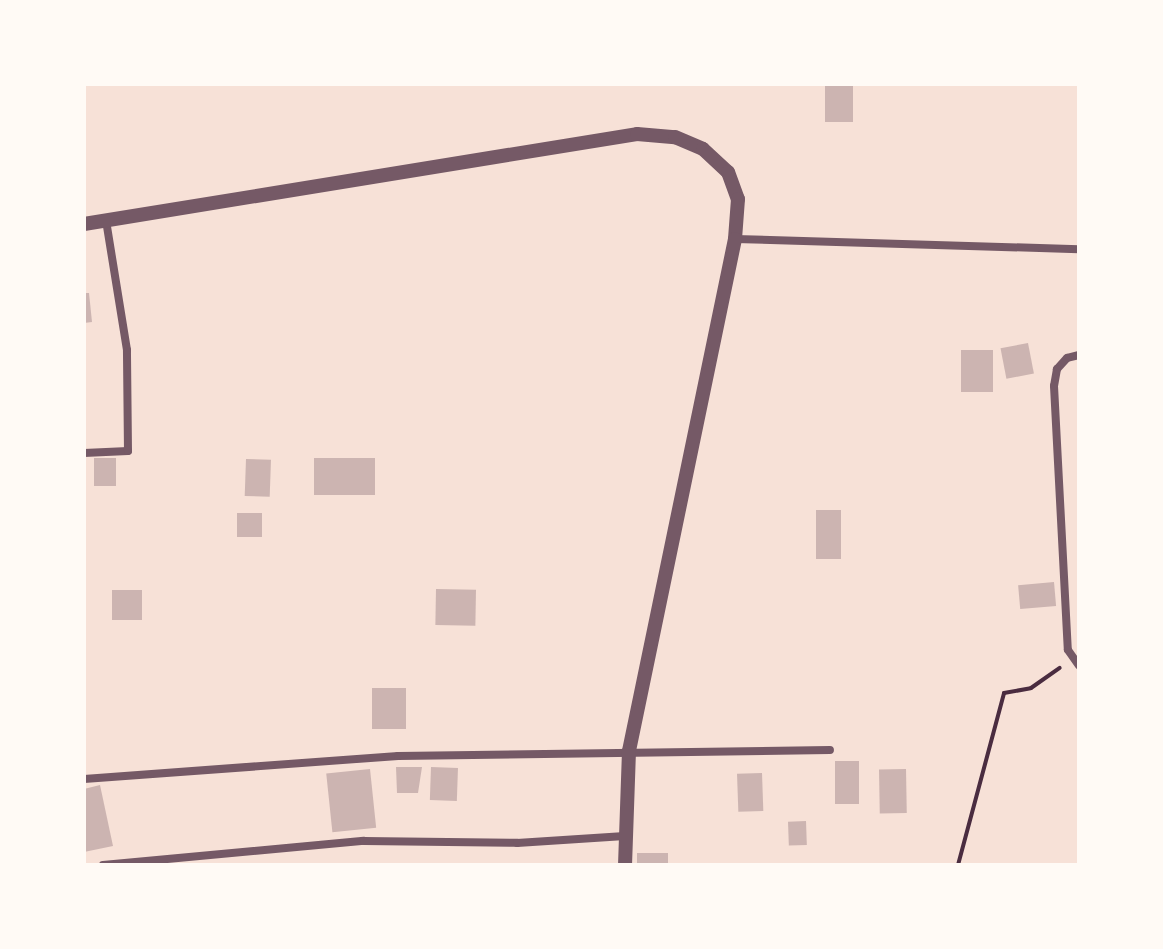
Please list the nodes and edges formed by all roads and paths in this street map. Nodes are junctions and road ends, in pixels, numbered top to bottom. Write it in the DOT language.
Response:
graph roads {
  1 [pos="106,221"];
  2 [pos="84,224"];
  3 [pos="735,239"];
  4 [pos="1079,249"];
  5 [pos="1079,355"];
  6 [pos="84,453"];
  7 [pos="1076,665"];
  8 [pos="830,750"];
  9 [pos="629,751"];
  10 [pos="84,779"];
  11 [pos="625,836"];
  12 [pos="103,865"];
  13 [pos="625,865"];
  14 [pos="958,865"];
  1 -- 2 [label="street"];
  1 -- 3 [label="street"];
  1 -- 6 [label="street"];
  3 -- 4 [label="street"];
  3 -- 9 [label="street"];
  5 -- 7 [label="street"];
  7 -- 14 [label="path"];
  8 -- 9 [label="street"];
  9 -- 10 [label="street"];
  9 -- 11 [label="street"];
  11 -- 12 [label="street"];
  11 -- 13 [label="street"];
}
